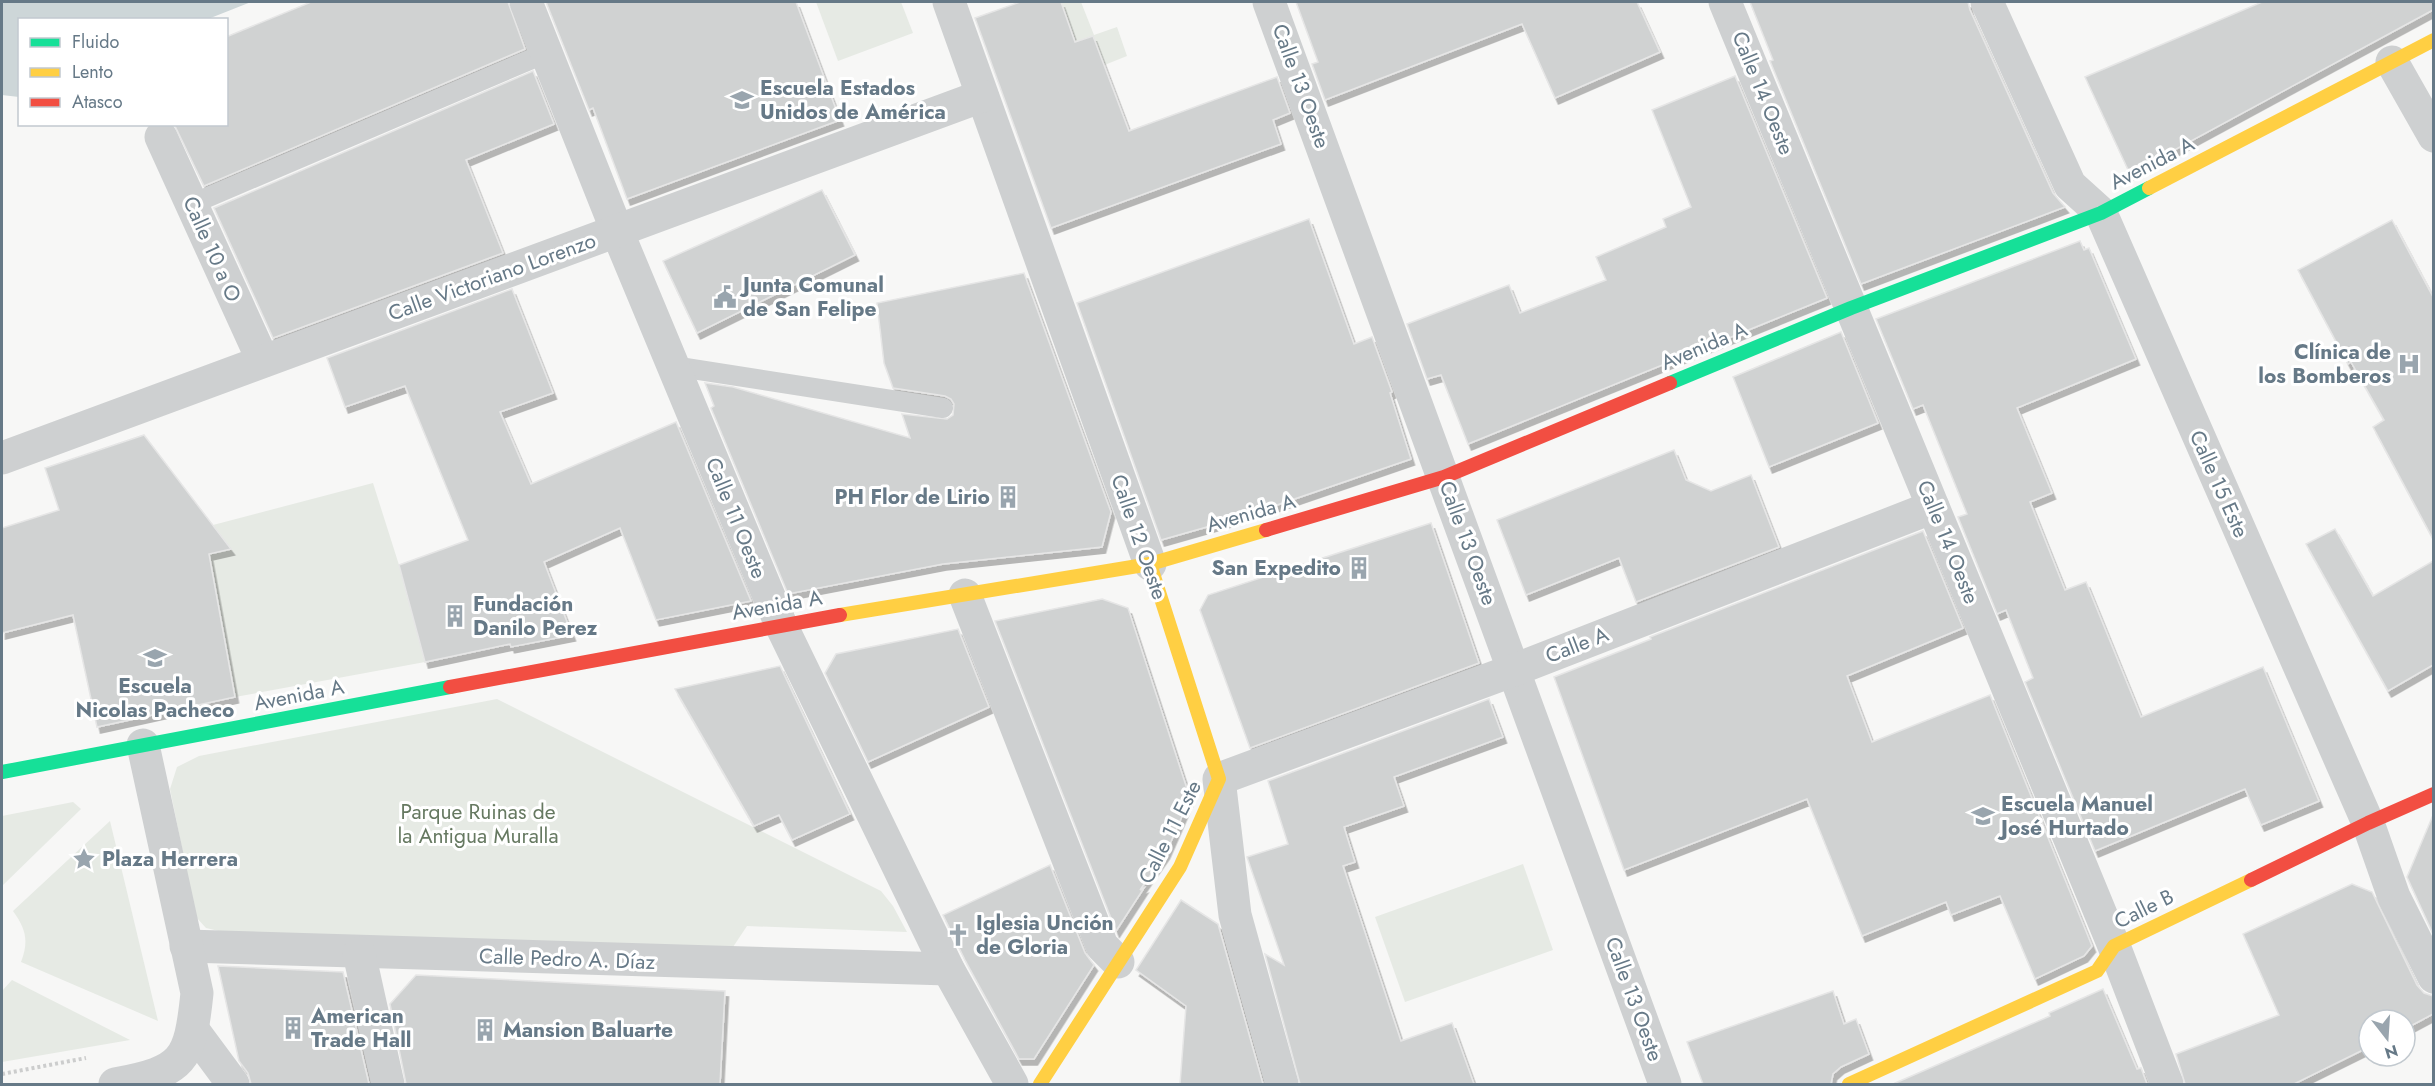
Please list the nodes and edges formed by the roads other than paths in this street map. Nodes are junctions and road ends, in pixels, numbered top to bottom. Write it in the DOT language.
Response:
graph roads {
  1 [pos="526,2"];
  2 [pos="949,2"];
  3 [pos="1269,2"];
  4 [pos="1725,2"];
  5 [pos="1987,2"];
  6 [pos="2433,40"];
  7 [pos="546,53"];
  8 [pos="2392,62"];
  9 [pos="982,96"];
  10 [pos="2433,136"];
  11 [pos="161,137"];
  12 [pos="192,204"];
  13 [pos="2101,213"];
  14 [pos="617,231"];
  15 [pos="1851,308"];
  16 [pos="263,362"];
  17 [pos="673,366"];
  18 [pos="943,408"];
  19 [pos="2,458"];
  20 [pos="1444,477"];
  21 [pos="1933,507"];
  22 [pos="1150,564"];
  23 [pos="965,595"];
  24 [pos="781,625"];
  25 [pos="1514,670"];
  26 [pos="143,745"];
  27 [pos="2,772"];
  28 [pos="1219,780"];
  29 [pos="2433,794"];
  30 [pos="2368,823"];
  31 [pos="186,946"];
  32 [pos="2114,946"];
  33 [pos="359,953"];
  34 [pos="1118,962"];
  35 [pos="948,969"];
  36 [pos="2433,977"];
  37 [pos="193,1030"];
  38 [pos="115,1084"];
  39 [pos="233,1084"];
  40 [pos="388,1084"];
  41 [pos="1012,1084"];
  42 [pos="1040,1084"];
  43 [pos="1282,1084"];
  44 [pos="1665,1084"];
  45 [pos="1849,1084"];
  46 [pos="2167,1084"];
  1 -- 7 [label="street, Calle 11 Oeste"];
  2 -- 9 [label="street, Calle 12 Oeste"];
  3 -- 20 [label="street, Calle 13 Oeste"];
  4 -- 15 [label="street, Calle 14 Oeste"];
  5 -- 13 [label="street, Calle 15 Este"];
  6 -- 8 [label="street, Avenida A"];
  7 -- 12 [label="lane"];
  7 -- 14 [label="street, Calle 11 Oeste"];
  8 -- 10 [label="street"];
  8 -- 13 [label="street, Avenida A"];
  9 -- 14 [label="street, Calle Victoriano Lorenzo"];
  9 -- 22 [label="street, Calle 12 Oeste"];
  11 -- 12 [label="street, Calle 10 a O"];
  12 -- 16 [label="street, Calle 10 a O"];
  13 -- 15 [label="street, Avenida A"];
  13 -- 30 [label="street, Calle 15 Este"];
  14 -- 16 [label="street, Calle Victoriano Lorenzo"];
  14 -- 17 [label="street, Calle 11 Oeste"];
  15 -- 20 [label="street, Avenida A"];
  15 -- 21 [label="street, Calle 14 Oeste"];
  16 -- 19 [label="street, Calle Victoriano Lorenzo"];
  17 -- 18 [label="lane"];
  17 -- 24 [label="street, Calle 11 Oeste"];
  20 -- 22 [label="street, Avenida A"];
  20 -- 25 [label="street, Calle 13 Oeste"];
  21 -- 25 [label="street, Calle A"];
  21 -- 32 [label="street, Calle 14 Oeste"];
  22 -- 23 [label="street, Avenida A"];
  22 -- 28 [label="street, Calle 12 Oeste"];
  23 -- 24 [label="street, Avenida A"];
  23 -- 34 [label="street"];
  24 -- 26 [label="street, Avenida A"];
  24 -- 35 [label="street, Calle 11 Oeste"];
  25 -- 28 [label="street, Calle A"];
  25 -- 44 [label="street, Calle 13 Oeste"];
  26 -- 27 [label="street, Avenida A"];
  26 -- 31 [label="street"];
  28 -- 34 [label="street, Calle 11 Este"];
  28 -- 43 [label="street, Calle 12 Oeste"];
  29 -- 30 [label="street, Calle B"];
  30 -- 32 [label="street, Calle B"];
  30 -- 36 [label="street, Calle 15 Este"];
  31 -- 33 [label="street, Calle Pedro A. Díaz"];
  31 -- 37 [label="street"];
  32 -- 45 [label="street, Calle B"];
  32 -- 46 [label="street, Calle 14 Oeste"];
  33 -- 35 [label="street, Calle Pedro A. Díaz"];
  33 -- 40 [label="street"];
  34 -- 42 [label="street, Calle 11 Este"];
  35 -- 41 [label="street, Calle 11 Oeste"];
  37 -- 38 [label="street"];
  37 -- 39 [label="street"];
}
